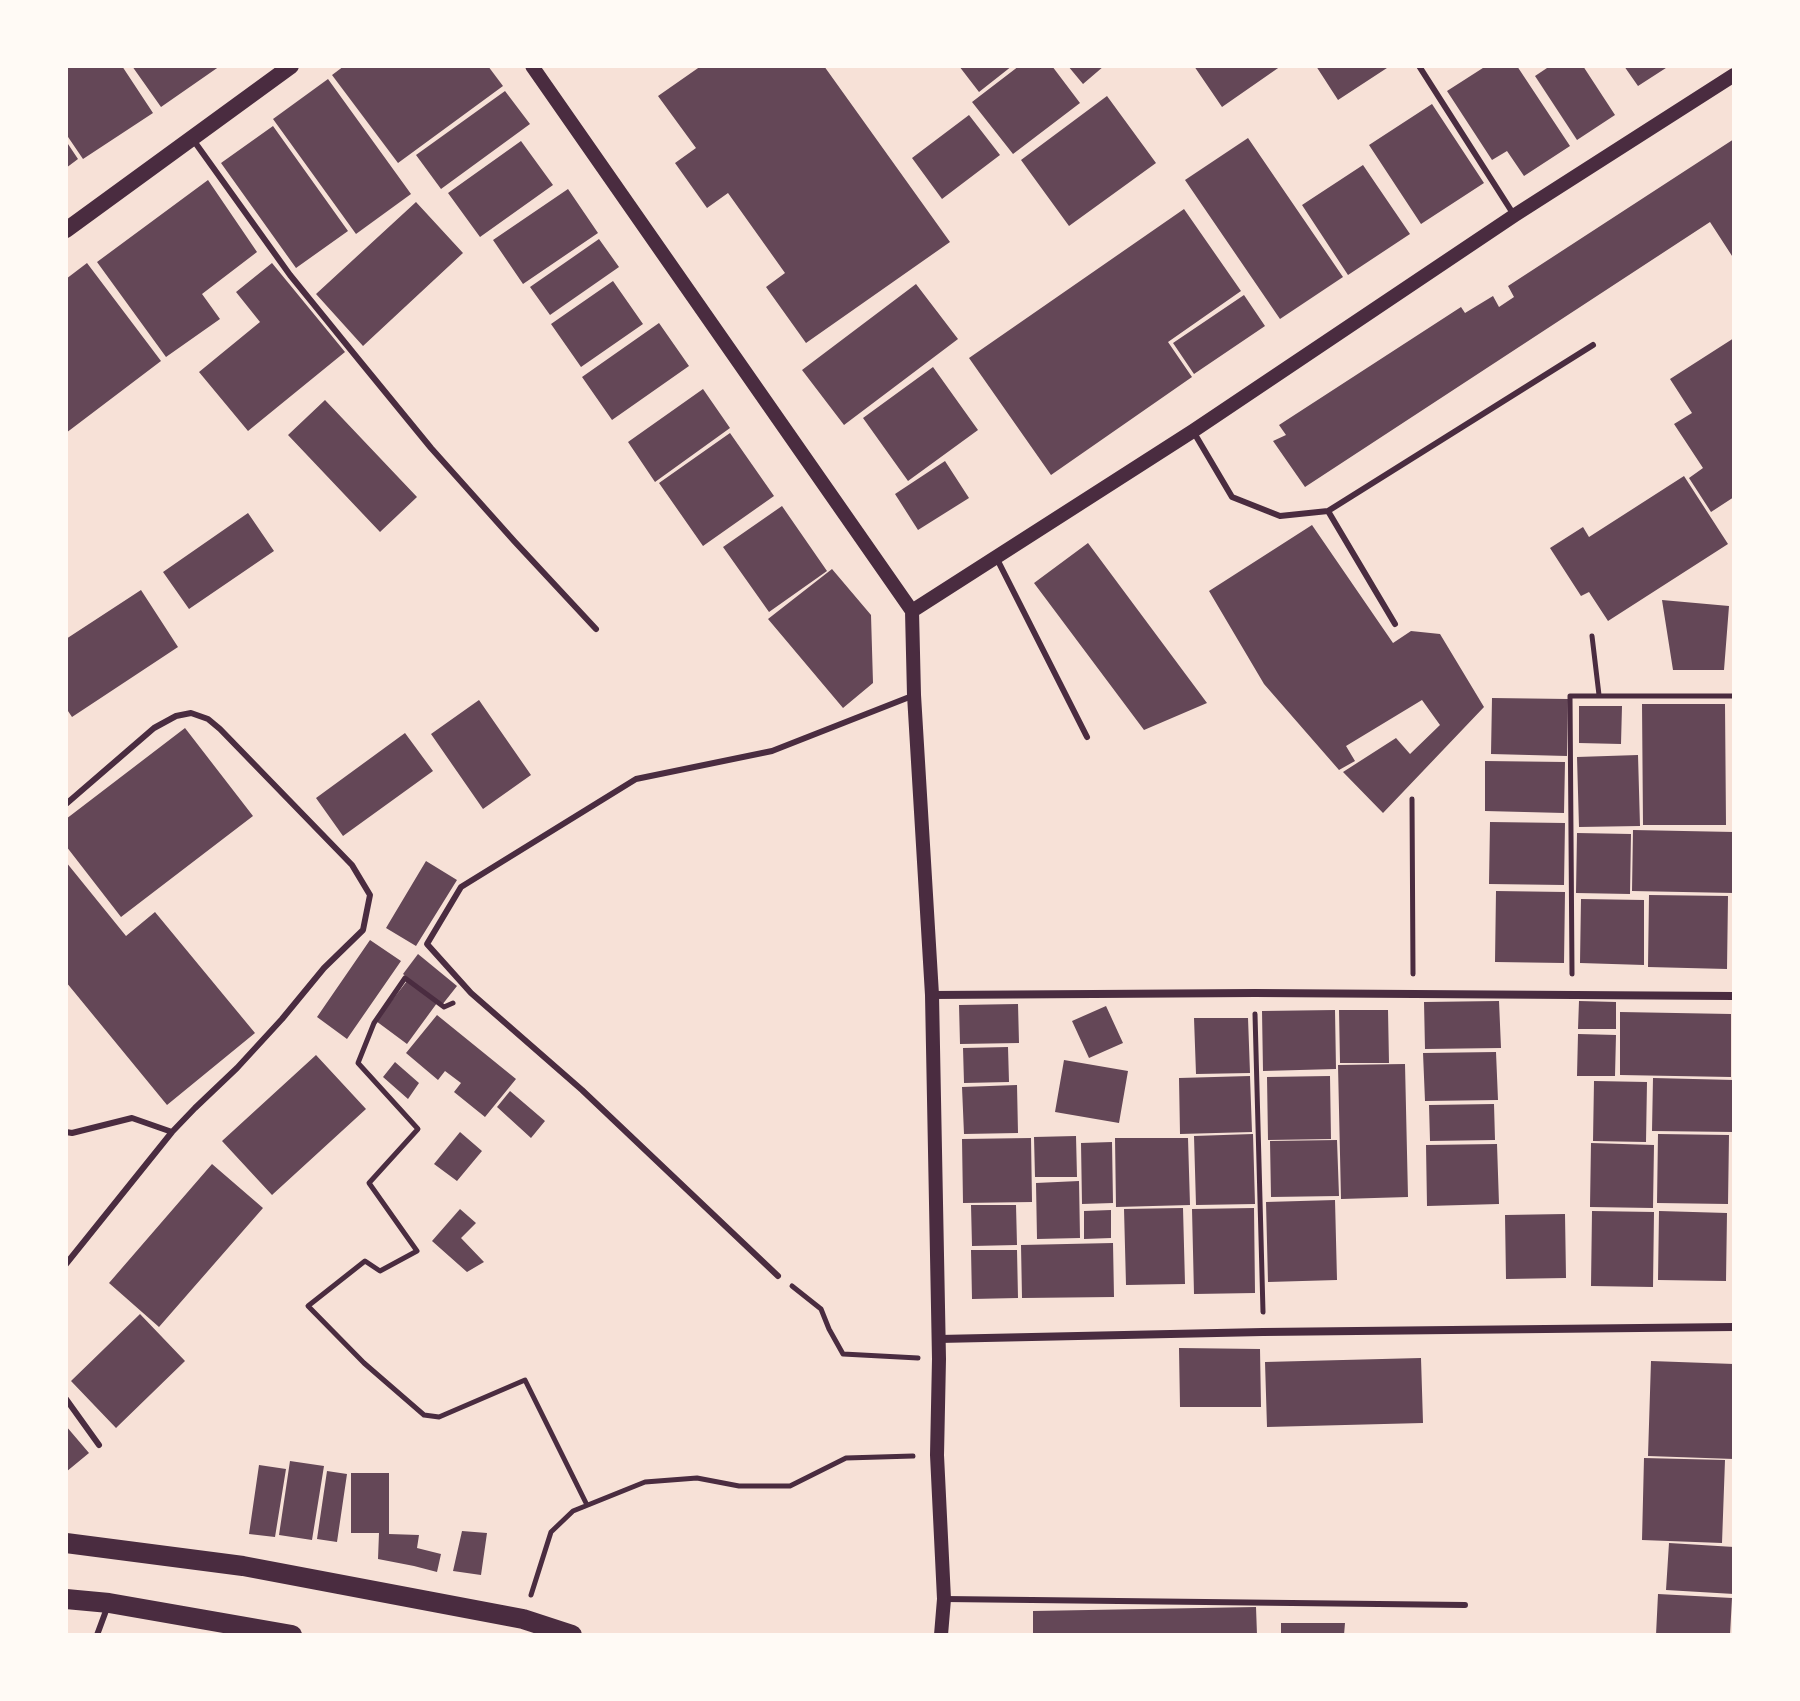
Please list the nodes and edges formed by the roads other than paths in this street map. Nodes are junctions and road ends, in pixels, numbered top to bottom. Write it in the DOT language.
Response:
graph roads {
  1 [pos="291,66"];
  2 [pos="532,66"];
  3 [pos="1419,66"];
  4 [pos="1734,75"];
  5 [pos="191,139"];
  6 [pos="1515,215"];
  7 [pos="66,230"];
  8 [pos="1593,345"];
  9 [pos="1193,431"];
  10 [pos="1328,511"];
  11 [pos="996,557"];
  12 [pos="912,611"];
  13 [pos="1395,624"];
  14 [pos="596,629"];
  15 [pos="914,695"];
  16 [pos="1087,737"];
  17 [pos="66,804"];
  18 [pos="932,995"];
  19 [pos="1734,996"];
  20 [pos="66,1132"];
  21 [pos="172,1132"];
  22 [pos="66,1264"];
  23 [pos="778,1276"];
  24 [pos="1734,1327"];
  25 [pos="939,1339"];
  26 [pos="66,1399"];
  27 [pos="99,1445"];
  28 [pos="66,1543"];
  29 [pos="66,1599"];
  30 [pos="944,1599"];
  31 [pos="109,1603"];
  32 [pos="1465,1605"];
  33 [pos="97,1635"];
  34 [pos="292,1635"];
  35 [pos="572,1635"];
  36 [pos="941,1635"];
  1 -- 5 [label="main road"];
  2 -- 12 [label="street"];
  3 -- 6 [label="lane"];
  4 -- 6 [label="street"];
  5 -- 7 [label="main road"];
  5 -- 14 [label="lane"];
  6 -- 9 [label="street"];
  8 -- 10 [label="lane"];
  9 -- 10 [label="lane"];
  9 -- 11 [label="street"];
  10 -- 13 [label="lane"];
  11 -- 12 [label="street"];
  11 -- 16 [label="lane"];
  12 -- 15 [label="street"];
  15 -- 18 [label="street"];
  15 -- 23 [label="lane"];
  17 -- 21 [label="lane"];
  18 -- 19 [label="street"];
  18 -- 25 [label="street"];
  20 -- 21 [label="lane"];
  21 -- 22 [label="lane"];
  24 -- 25 [label="street"];
  25 -- 30 [label="street"];
  26 -- 27 [label="lane"];
  28 -- 35 [label="main road"];
  29 -- 31 [label="main road"];
  30 -- 32 [label="lane"];
  30 -- 36 [label="street"];
  31 -- 33 [label="lane"];
  31 -- 34 [label="main road"];
}
